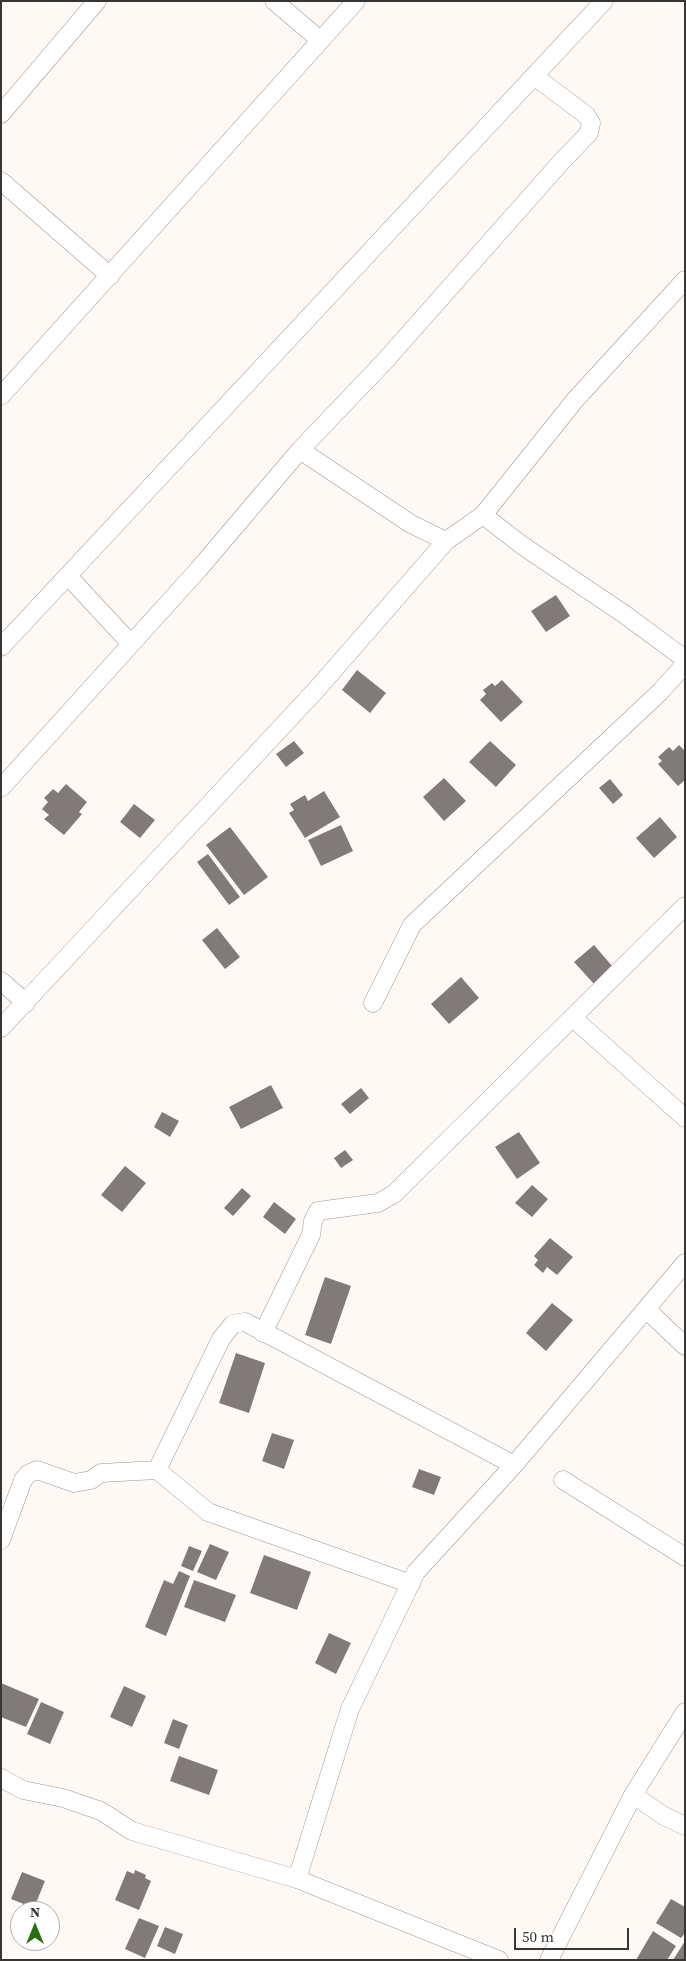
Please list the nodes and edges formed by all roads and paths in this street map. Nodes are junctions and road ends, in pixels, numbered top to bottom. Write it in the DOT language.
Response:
graph roads {
  1 [pos="97,1"];
  2 [pos="274,1"];
  3 [pos="356,1"];
  4 [pos="604,1"];
  5 [pos="320,40"];
  6 [pos="534,76"];
  7 [pos="1,114"];
  8 [pos="1,181"];
  9 [pos="110,276"];
  10 [pos="685,280"];
  11 [pos="1,396"];
  12 [pos="300,450"];
  13 [pos="483,515"];
  14 [pos="446,542"];
  15 [pos="68,576"];
  16 [pos="130,643"];
  17 [pos="1,647"];
  18 [pos="685,660"];
  19 [pos="685,664"];
  20 [pos="1,788"];
  21 [pos="685,906"];
  22 [pos="1,981"];
  23 [pos="373,1003"];
  24 [pos="26,1004"];
  25 [pos="573,1018"];
  26 [pos="1,1028"];
  27 [pos="685,1118"];
  28 [pos="685,1263"];
  29 [pos="646,1309"];
  30 [pos="263,1333"];
  31 [pos="685,1346"];
  32 [pos="514,1465"];
  33 [pos="157,1470"];
  34 [pos="563,1480"];
  35 [pos="1,1540"];
  36 [pos="685,1557"];
  37 [pos="411,1584"];
  38 [pos="685,1712"];
  39 [pos="1,1778"];
  40 [pos="633,1795"];
  41 [pos="685,1826"];
  42 [pos="297,1879"];
  43 [pos="554,1958"];
  44 [pos="499,1960"];
  1 -- 7 [label="street"];
  2 -- 5 [label="street"];
  3 -- 5 [label="street"];
  4 -- 6 [label="street"];
  5 -- 9 [label="street"];
  6 -- 12 [label="street"];
  6 -- 15 [label="street"];
  8 -- 9 [label="street"];
  9 -- 11 [label="street"];
  10 -- 13 [label="street"];
  12 -- 14 [label="street"];
  12 -- 16 [label="street"];
  13 -- 14 [label="street"];
  13 -- 18 [label="street"];
  14 -- 24 [label="street"];
  15 -- 16 [label="street"];
  15 -- 17 [label="street"];
  16 -- 20 [label="street"];
  19 -- 23 [label="street"];
  21 -- 25 [label="street"];
  22 -- 24 [label="street"];
  24 -- 26 [label="street"];
  25 -- 27 [label="street"];
  25 -- 30 [label="street"];
  28 -- 29 [label="street"];
  29 -- 31 [label="street"];
  29 -- 32 [label="street"];
  30 -- 32 [label="street"];
  30 -- 33 [label="street"];
  32 -- 37 [label="street"];
  33 -- 35 [label="street"];
  33 -- 37 [label="street"];
  34 -- 36 [label="street"];
  37 -- 42 [label="street"];
  38 -- 40 [label="street"];
  39 -- 42 [label="street"];
  40 -- 41 [label="street"];
  40 -- 43 [label="street"];
  42 -- 44 [label="street"];
}
